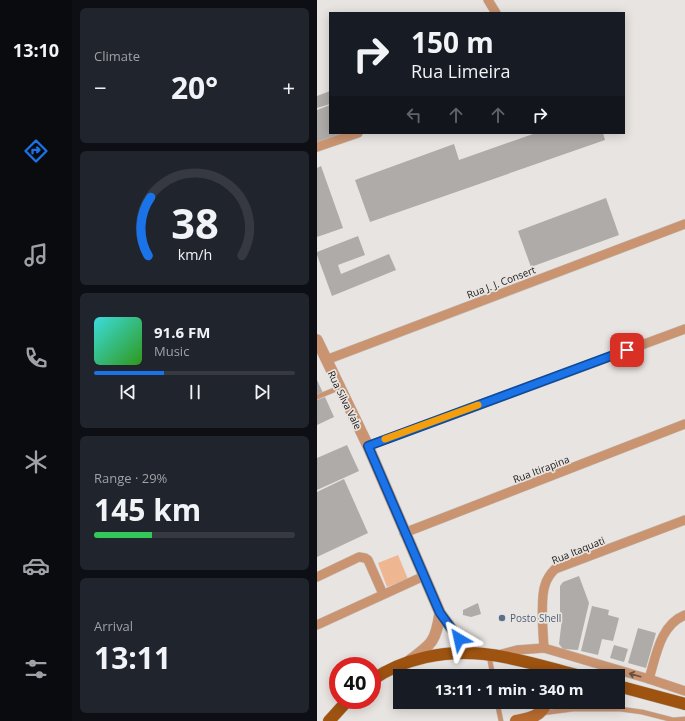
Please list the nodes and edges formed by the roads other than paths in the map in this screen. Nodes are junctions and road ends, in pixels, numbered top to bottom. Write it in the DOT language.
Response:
graph roads {
  1 [pos="488,0"];
  2 [pos="495,12"];
  3 [pos="355,134"];
  4 [pos="317,147"];
  5 [pos="685,224"];
  6 [pos="685,329"];
  7 [pos="317,340"];
  8 [pos="326,360"];
  9 [pos="339,388"];
  10 [pos="317,397"];
  11 [pos="685,424"];
  12 [pos="368,446"];
  13 [pos="685,520"];
  14 [pos="404,533"];
  15 [pos="424,576"];
  16 [pos="317,577"];
  17 [pos="383,594"];
  18 [pos="440,613"];
  19 [pos="685,615"];
  20 [pos="317,625"];
  21 [pos="544,648"];
  22 [pos="472,653"];
  23 [pos="492,655"];
  24 [pos="410,660"];
  25 [pos="493,669"];
  26 [pos="538,669"];
  27 [pos="381,674"];
  28 [pos="649,679"];
  29 [pos="625,688"];
  30 [pos="685,691"];
  31 [pos="685,704"];
  32 [pos="341,709"];
  33 [pos="498,709"];
  34 [pos="543,709"];
  35 [pos="541,713"];
  36 [pos="334,718"];
  37 [pos="685,719"];
  38 [pos="501,721"];
  39 [pos="516,721"];
  1 -- 2 [label="street"];
  3 -- 4 [label="street"];
  5 -- 8 [label="street, Rua J. J. Consert"];
  6 -- 12 [label="street"];
  7 -- 8 [label="street, Rua Silva Vale"];
  8 -- 9 [label="street, Rua Silva Vale"];
  9 -- 10 [label="lane"];
  9 -- 12 [label="street, Rua Silva Vale"];
  11 -- 14 [label="street, Rua Itirapina"];
  12 -- 14 [label="street, Rua Silva Vale"];
  13 -- 21 [label="street, Rua Itaquati"];
  14 -- 15 [label="street, Rua Silva Vale"];
  15 -- 17 [label="street"];
  15 -- 18 [label="street, Rua Silva Vale"];
  16 -- 17 [label="street"];
  17 -- 20 [label="street"];
  18 -- 22 [label="street, Rua Silva Vale"];
  18 -- 24 [label="street"];
  19 -- 28 [label="street"];
  21 -- 23 [label="street"];
  28 -- 21 [label="street, one-way"];
  22 -- 23 [label="main road"];
  22 -- 24 [label="main road"];
  23 -- 25 [label="lane"];
  23 -- 26 [label="main road"];
  24 -- 27 [label="main road"];
  28 -- 30 [label="street"];
  29 -- 31 [label="main road"];
  32 -- 36 [label="main road"];
  33 -- 38 [label="lane"];
  34 -- 35 [label="main road"];
  35 -- 37 [label="lane"];
  35 -- 39 [label="main road"];
}
